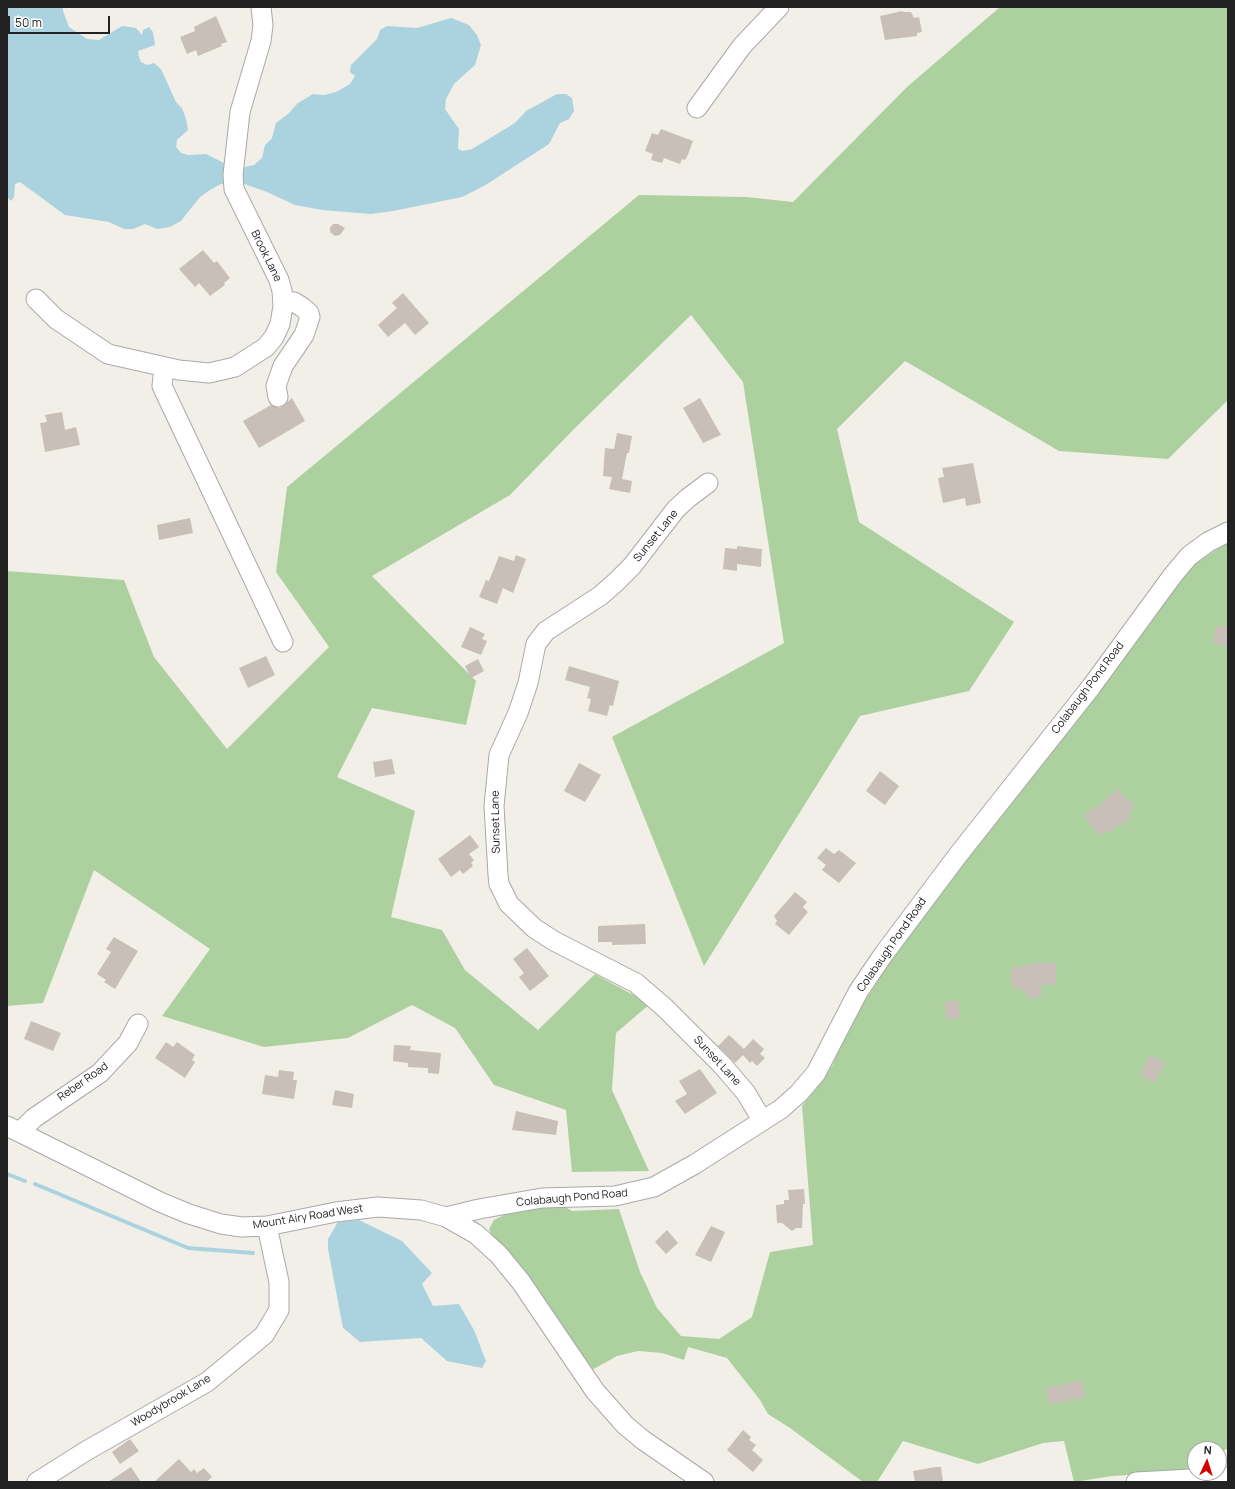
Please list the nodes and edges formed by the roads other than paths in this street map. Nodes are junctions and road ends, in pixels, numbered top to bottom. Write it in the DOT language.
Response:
graph roads {
  1 [pos="262,7"];
  2 [pos="779,7"];
  3 [pos="697,108"];
  4 [pos="36,299"];
  5 [pos="283,300"];
  6 [pos="164,367"];
  7 [pos="278,397"];
  8 [pos="708,483"];
  9 [pos="1228,532"];
  10 [pos="282,642"];
  11 [pos="138,1024"];
  12 [pos="762,1120"];
  13 [pos="13,1129"];
  14 [pos="446,1217"];
  15 [pos="267,1226"];
  16 [pos="1228,1477"];
  17 [pos="37,1482"];
  18 [pos="704,1482"];
  19 [pos="1136,1482"];
  1 -- 5 [label="street, Brook Lane"];
  2 -- 3 [label="street"];
  4 -- 6 [label="street, Brook Lane"];
  5 -- 6 [label="street, Brook Lane"];
  5 -- 7 [label="street"];
  6 -- 10 [label="street"];
  8 -- 12 [label="street, Sunset Lane"];
  9 -- 12 [label="street, Colabaugh Pond Road"];
  11 -- 13 [label="street, Reber Road"];
  12 -- 14 [label="street, Colabaugh Pond Road"];
  13 -- 15 [label="street, Mount Airy Road West"];
  14 -- 15 [label="street, Mount Airy Road West"];
  14 -- 18 [label="street, Mount Airy Road West"];
  15 -- 17 [label="street, Woodybrook Lane"];
  16 -- 19 [label="street"];
}
